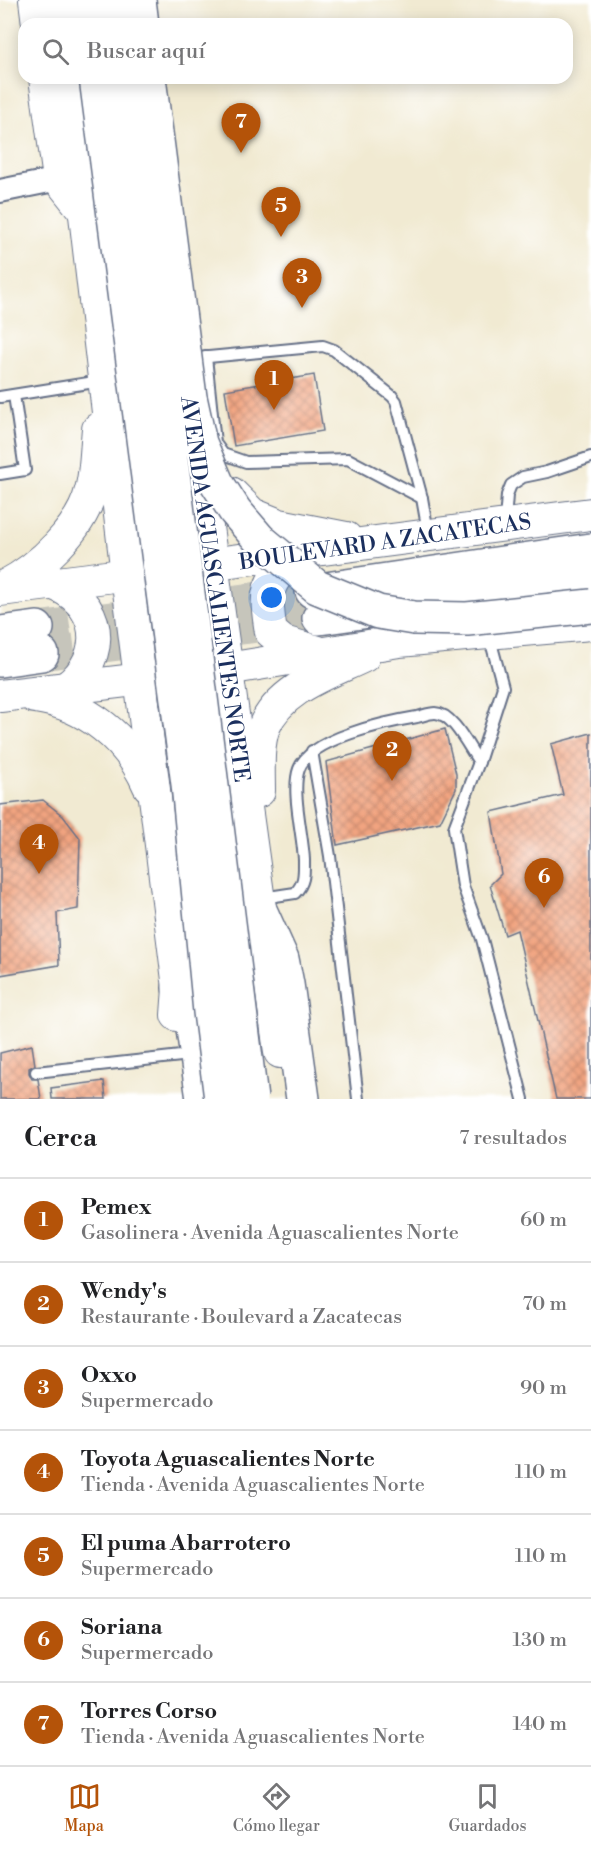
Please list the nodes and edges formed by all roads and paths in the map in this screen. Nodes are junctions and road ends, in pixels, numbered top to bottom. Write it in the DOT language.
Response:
graph roads {
  1 [pos="35,0"];
  2 [pos="59,0"];
  3 [pos="85,0"];
  4 [pos="111,0"];
  5 [pos="137,0"];
  6 [pos="153,0"];
  7 [pos="37,18"];
  8 [pos="61,18"];
  9 [pos="87,18"];
  10 [pos="113,18"];
  11 [pos="140,18"];
  12 [pos="155,18"];
  13 [pos="46,84"];
  14 [pos="70,84"];
  15 [pos="97,84"];
  16 [pos="122,84"];
  17 [pos="149,84"];
  18 [pos="149,84"];
  19 [pos="164,84"];
  20 [pos="59,179"];
  21 [pos="0,191"];
  22 [pos="86,213"];
  23 [pos="174,283"];
  24 [pos="195,358"];
  25 [pos="104,381"];
  26 [pos="14,395"];
  27 [pos="0,397"];
  28 [pos="195,438"];
  29 [pos="591,457"];
  30 [pos="0,474"];
  31 [pos="422,498"];
  32 [pos="591,514"];
  33 [pos="505,525"];
  34 [pos="429,535"];
  35 [pos="370,543"];
  36 [pos="591,550"];
  37 [pos="295,554"];
  38 [pos="213,564"];
  39 [pos="127,575"];
  40 [pos="591,580"];
  41 [pos="51,583"];
  42 [pos="0,589"];
  43 [pos="591,606"];
  44 [pos="591,624"];
  45 [pos="0,633"];
  46 [pos="489,634"];
  47 [pos="399,641"];
  48 [pos="322,653"];
  49 [pos="0,660"];
  50 [pos="227,669"];
  51 [pos="140,679"];
  52 [pos="66,688"];
  53 [pos="1,696"];
  54 [pos="312,751"];
  55 [pos="238,752"];
  56 [pos="479,762"];
  57 [pos="150,765"];
  58 [pos="155,807"];
  59 [pos="252,842"];
  60 [pos="259,904"];
  61 [pos="179,988"];
  62 [pos="181,1056"];
  63 [pos="36,1072"];
  64 [pos="187,1099"];
  65 [pos="203,1099"];
  66 [pos="221,1099"];
  67 [pos="251,1099"];
  68 [pos="287,1099"];
  69 [pos="303,1099"];
  70 [pos="358,1099"];
  71 [pos="523,1099"];
  1 -- 7 [label="main road"];
  2 -- 8 [label="main road"];
  3 -- 9 [label="main road"];
  4 -- 10 [label="main road"];
  5 -- 11 [label="main road"];
  6 -- 12 [label="main road"];
  13 -- 20 [label="main road"];
  14 -- 22 [label="main road"];
  15 -- 66 [label="main road, bridge"];
  16 -- 67 [label="main road, AVENIDA AGUASCALIENTES NORTE, bridge"];
  17 -- 23 [label="main road, AVENIDA AGUASCALIENTES NORTE"];
  18 -- 43 [label="main road, bridge"];
  19 -- 23 [label="main road"];
  20 -- 21 [label="street"];
  20 -- 22 [label="main road"];
  22 -- 25 [label="main road"];
  23 -- 24 [label="main road, AVENIDA AGUASCALIENTES NORTE"];
  24 -- 28 [label="main road, AVENIDA AGUASCALIENTES NORTE"];
  24 -- 31 [label="lane"];
  24 -- 31 [label="lane"];
  25 -- 26 [label="lane"];
  25 -- 39 [label="main road"];
  25 -- 42 [label="main road"];
  26 -- 27 [label="lane"];
  26 -- 30 [label="lane"];
  28 -- 35 [label="main road"];
  28 -- 38 [label="main road, AVENIDA AGUASCALIENTES NORTE"];
  29 -- 33 [label="lane"];
  31 -- 34 [label="lane"];
  32 -- 33 [label="main road, BOULEVARD A ZACATECAS"];
  33 -- 34 [label="main road, BOULEVARD A ZACATECAS"];
  34 -- 35 [label="main road, BOULEVARD A ZACATECAS"];
  35 -- 37 [label="main road, BOULEVARD A ZACATECAS"];
  36 -- 40 [label="main road, BOULEVARD A ZACATECAS"];
  37 -- 38 [label="main road, BOULEVARD A ZACATECAS"];
  37 -- 48 [label="main road"];
  38 -- 39 [label="main road, BOULEVARD A ZACATECAS"];
  38 -- 50 [label="main road, AVENIDA AGUASCALIENTES NORTE"];
  39 -- 41 [label="main road, BOULEVARD A ZACATECAS"];
  39 -- 51 [label="main road"];
  41 -- 42 [label="main road, BOULEVARD A ZACATECAS"];
  41 -- 52 [label="main road"];
  44 -- 46 [label="main road"];
  45 -- 49 [label="main road"];
  46 -- 47 [label="main road"];
  46 -- 56 [label="lane"];
  47 -- 48 [label="main road"];
  47 -- 59 [label="main road"];
  48 -- 50 [label="main road"];
  50 -- 51 [label="main road"];
  50 -- 55 [label="main road, AVENIDA AGUASCALIENTES NORTE"];
  51 -- 52 [label="main road"];
  51 -- 57 [label="main road"];
  52 -- 53 [label="main road"];
  53 -- 58 [label="main road"];
  54 -- 56 [label="lane"];
  54 -- 60 [label="lane"];
  54 -- 70 [label="lane"];
  55 -- 57 [label="main road"];
  55 -- 59 [label="main road, AVENIDA AGUASCALIENTES NORTE"];
  56 -- 71 [label="lane"];
  57 -- 58 [label="main road"];
  58 -- 61 [label="main road"];
  59 -- 60 [label="main road, AVENIDA AGUASCALIENTES NORTE"];
  60 -- 68 [label="main road, AVENIDA AGUASCALIENTES NORTE"];
  60 -- 69 [label="main road"];
  61 -- 62 [label="main road"];
  61 -- 65 [label="main road"];
  62 -- 63 [label="lane"];
  62 -- 64 [label="main road"];
}
